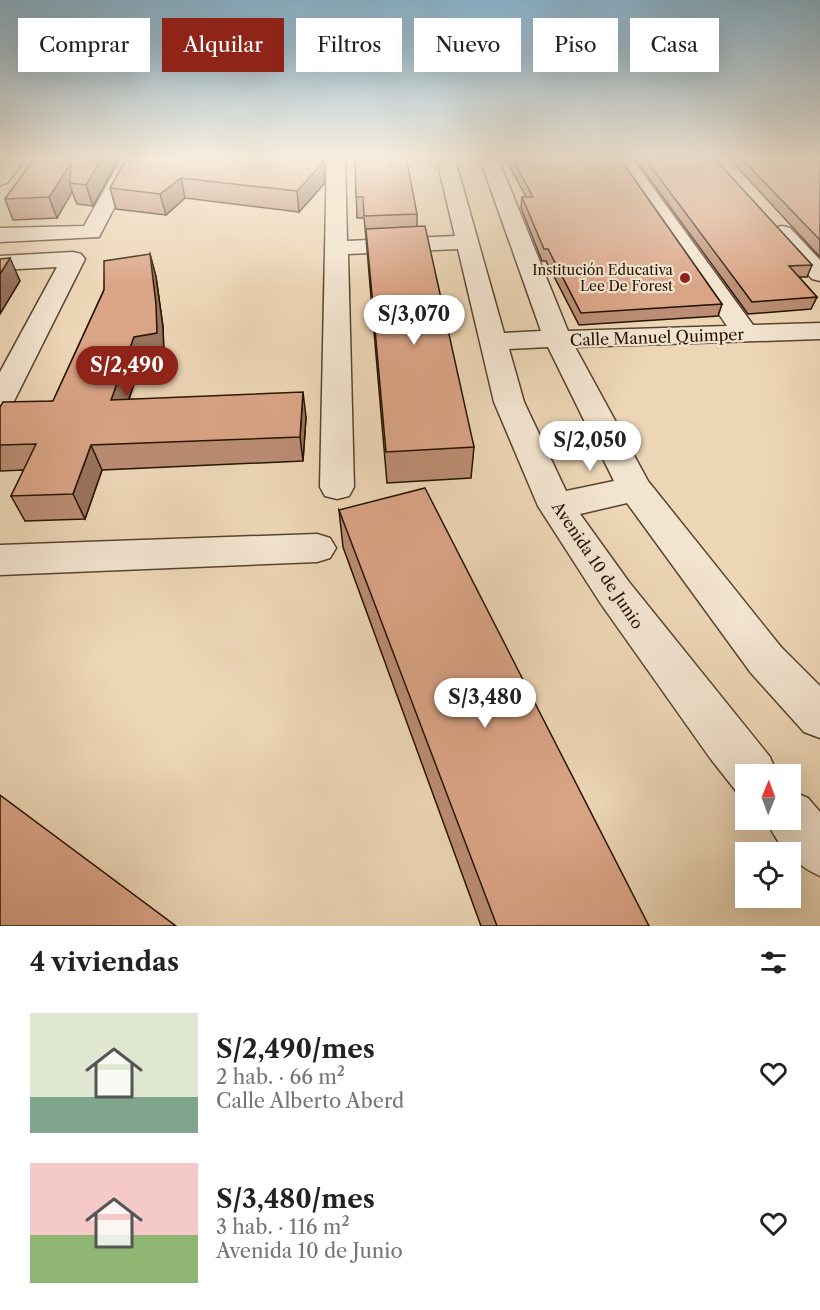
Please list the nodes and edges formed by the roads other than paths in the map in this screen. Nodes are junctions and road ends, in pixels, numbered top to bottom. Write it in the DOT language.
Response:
graph roads {
  1 [pos="109,199"];
  2 [pos="340,199"];
  3 [pos="456,199"];
  4 [pos="504,199"];
  5 [pos="651,199"];
  6 [pos="766,215"];
  7 [pos="415,224"];
  8 [pos="464,232"];
  9 [pos="343,233"];
  10 [pos="0,235"];
  11 [pos="0,263"];
  12 [pos="820,274"];
  13 [pos="820,331"];
  14 [pos="745,333"];
  15 [pos="558,340"];
  16 [pos="494,341"];
  17 [pos="0,399"];
  18 [pos="337,487"];
  19 [pos="635,489"];
  20 [pos="556,506"];
  21 [pos="317,548"];
  22 [pos="0,560"];
  23 [pos="820,717"];
  24 [pos="745,764"];
  25 [pos="801,828"];
  26 [pos="820,850"];
  1 -- 10 [label="street"];
  2 -- 9 [label="street"];
  3 -- 8 [label="street, Avenida 10 de Junio"];
  4 -- 15 [label="street"];
  5 -- 14 [label="street"];
  6 -- 12 [label="street"];
  7 -- 8 [label="street"];
  8 -- 9 [label="street"];
  8 -- 16 [label="street, Avenida 10 de Junio"];
  9 -- 18 [label="street"];
  11 -- 17 [label="street"];
  13 -- 14 [label="street, Calle Manuel Quimper"];
  14 -- 15 [label="street, Calle Manuel Quimper"];
  15 -- 16 [label="street, Calle Manuel Quimper"];
  15 -- 19 [label="street"];
  16 -- 20 [label="street, Avenida 10 de Junio"];
  19 -- 20 [label="street"];
  19 -- 23 [label="street"];
  20 -- 24 [label="street, Avenida 10 de Junio"];
  21 -- 22 [label="street"];
  25 -- 26 [label="street"];
}
